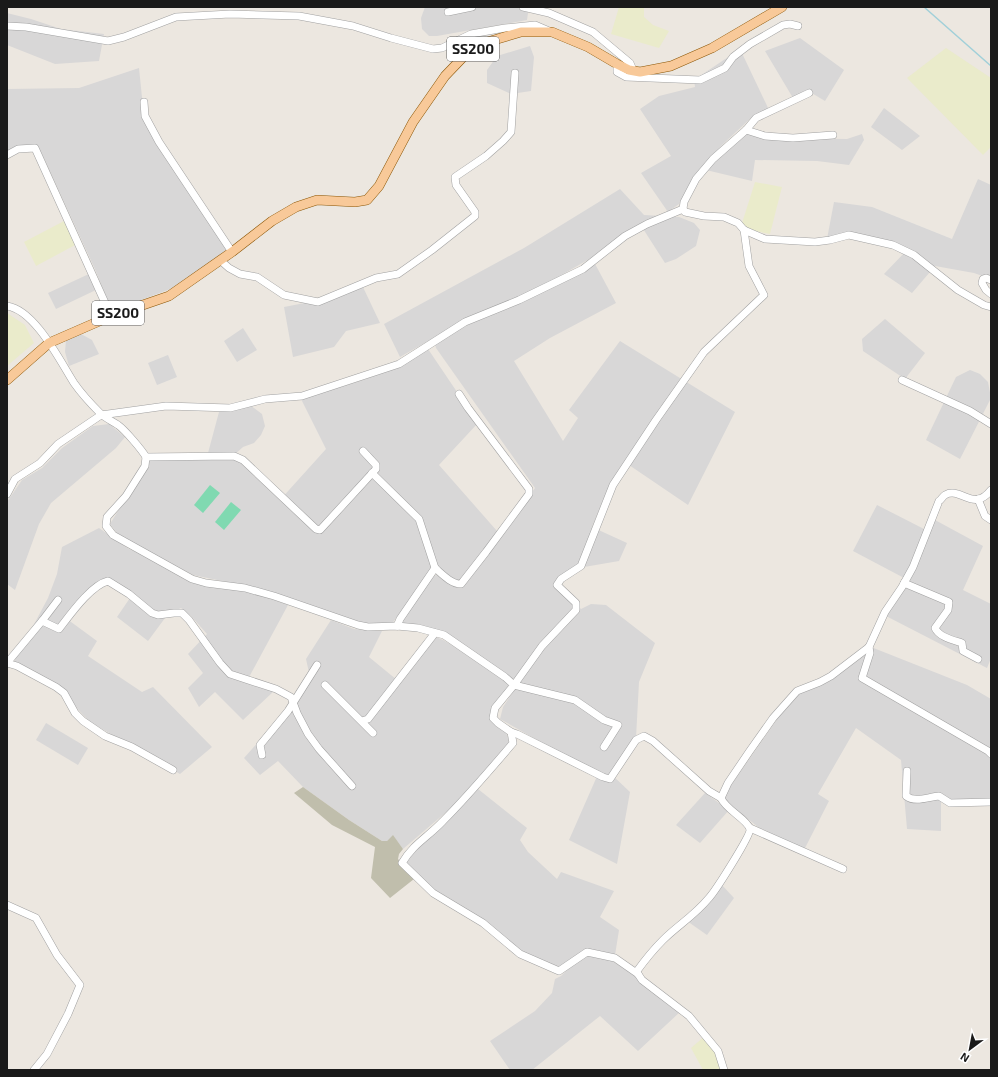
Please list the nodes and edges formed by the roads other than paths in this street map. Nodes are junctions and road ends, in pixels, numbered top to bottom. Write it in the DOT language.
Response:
graph roads {
  1 [pos="472,7"];
  2 [pos="523,7"];
  3 [pos="782,7"];
  4 [pos="448,12"];
  5 [pos="7,26"];
  6 [pos="798,26"];
  7 [pos="552,32"];
  8 [pos="617,64"];
  9 [pos="633,70"];
  10 [pos="515,73"];
  11 [pos="809,92"];
  12 [pos="144,102"];
  13 [pos="746,130"];
  14 [pos="833,135"];
  15 [pos="7,155"];
  16 [pos="684,209"];
  17 [pos="744,230"];
  18 [pos="232,252"];
  19 [pos="220,260"];
  20 [pos="991,280"];
  21 [pos="991,294"];
  22 [pos="7,306"];
  23 [pos="991,307"];
  24 [pos="111,316"];
  25 [pos="38,329"];
  26 [pos="64,336"];
  27 [pos="49,343"];
  28 [pos="39,352"];
  29 [pos="7,380"];
  30 [pos="902,380"];
  31 [pos="459,394"];
  32 [pos="101,415"];
  33 [pos="991,424"];
  34 [pos="363,451"];
  35 [pos="146,457"];
  36 [pos="372,473"];
  37 [pos="991,490"];
  38 [pos="7,494"];
  39 [pos="978,499"];
  40 [pos="991,520"];
  41 [pos="435,568"];
  42 [pos="904,583"];
  43 [pos="58,600"];
  44 [pos="42,621"];
  45 [pos="397,626"];
  46 [pos="435,633"];
  47 [pos="869,647"];
  48 [pos="978,659"];
  49 [pos="7,663"];
  50 [pos="317,665"];
  51 [pos="325,685"];
  52 [pos="514,685"];
  53 [pos="293,702"];
  54 [pos="362,721"];
  55 [pos="512,732"];
  56 [pos="373,733"];
  57 [pos="604,747"];
  58 [pos="991,754"];
  59 [pos="262,755"];
  60 [pos="172,770"];
  61 [pos="907,771"];
  62 [pos="352,786"];
  63 [pos="721,798"];
  64 [pos="991,802"];
  65 [pos="750,828"];
  66 [pos="843,869"];
  67 [pos="7,905"];
  68 [pos="638,974"];
  69 [pos="34,1070"];
  70 [pos="724,1070"];
  1 -- 4 [label="street"];
  2 -- 9 [label="street"];
  3 -- 9 [label="main road, SS200"];
  5 -- 7 [label="street"];
  6 -- 8 [label="street"];
  7 -- 8 [label="main road, SS200"];
  7 -- 18 [label="main road, SS200"];
  8 -- 9 [label="main road, SS200"];
  10 -- 19 [label="street"];
  11 -- 13 [label="street"];
  12 -- 18 [label="street"];
  13 -- 14 [label="street"];
  13 -- 16 [label="street"];
  15 -- 24 [label="street"];
  16 -- 17 [label="street"];
  16 -- 32 [label="street"];
  17 -- 23 [label="street"];
  17 -- 52 [label="street"];
  18 -- 19 [label="main road, SS200"];
  19 -- 24 [label="main road, SS200"];
  20 -- 21 [label="street"];
  22 -- 25 [label="street"];
  24 -- 26 [label="main road, SS200"];
  25 -- 26 [label="street"];
  25 -- 27 [label="street"];
  25 -- 28 [label="street"];
  26 -- 27 [label="main road, SS200"];
  27 -- 28 [label="main road, SS200"];
  27 -- 32 [label="street"];
  28 -- 29 [label="main road, SS200"];
  30 -- 33 [label="street"];
  31 -- 41 [label="street"];
  32 -- 35 [label="street"];
  32 -- 38 [label="street"];
  34 -- 36 [label="street"];
  35 -- 36 [label="street"];
  35 -- 45 [label="street"];
  36 -- 41 [label="street"];
  37 -- 39 [label="street"];
  39 -- 40 [label="street"];
  39 -- 42 [label="street"];
  41 -- 45 [label="street"];
  42 -- 47 [label="street"];
  42 -- 48 [label="street"];
  43 -- 44 [label="street"];
  44 -- 49 [label="street"];
  44 -- 53 [label="street"];
  45 -- 46 [label="street"];
  46 -- 52 [label="street"];
  46 -- 54 [label="street"];
  47 -- 58 [label="street"];
  47 -- 63 [label="street"];
  49 -- 60 [label="street"];
  50 -- 53 [label="street"];
  51 -- 54 [label="street"];
  52 -- 55 [label="street"];
  52 -- 57 [label="street"];
  53 -- 59 [label="street"];
  53 -- 62 [label="street"];
  54 -- 56 [label="street"];
  55 -- 63 [label="street"];
  55 -- 68 [label="street"];
  61 -- 64 [label="street"];
  63 -- 65 [label="street"];
  65 -- 66 [label="street"];
  65 -- 68 [label="street"];
  67 -- 69 [label="street"];
  68 -- 70 [label="street"];
}
